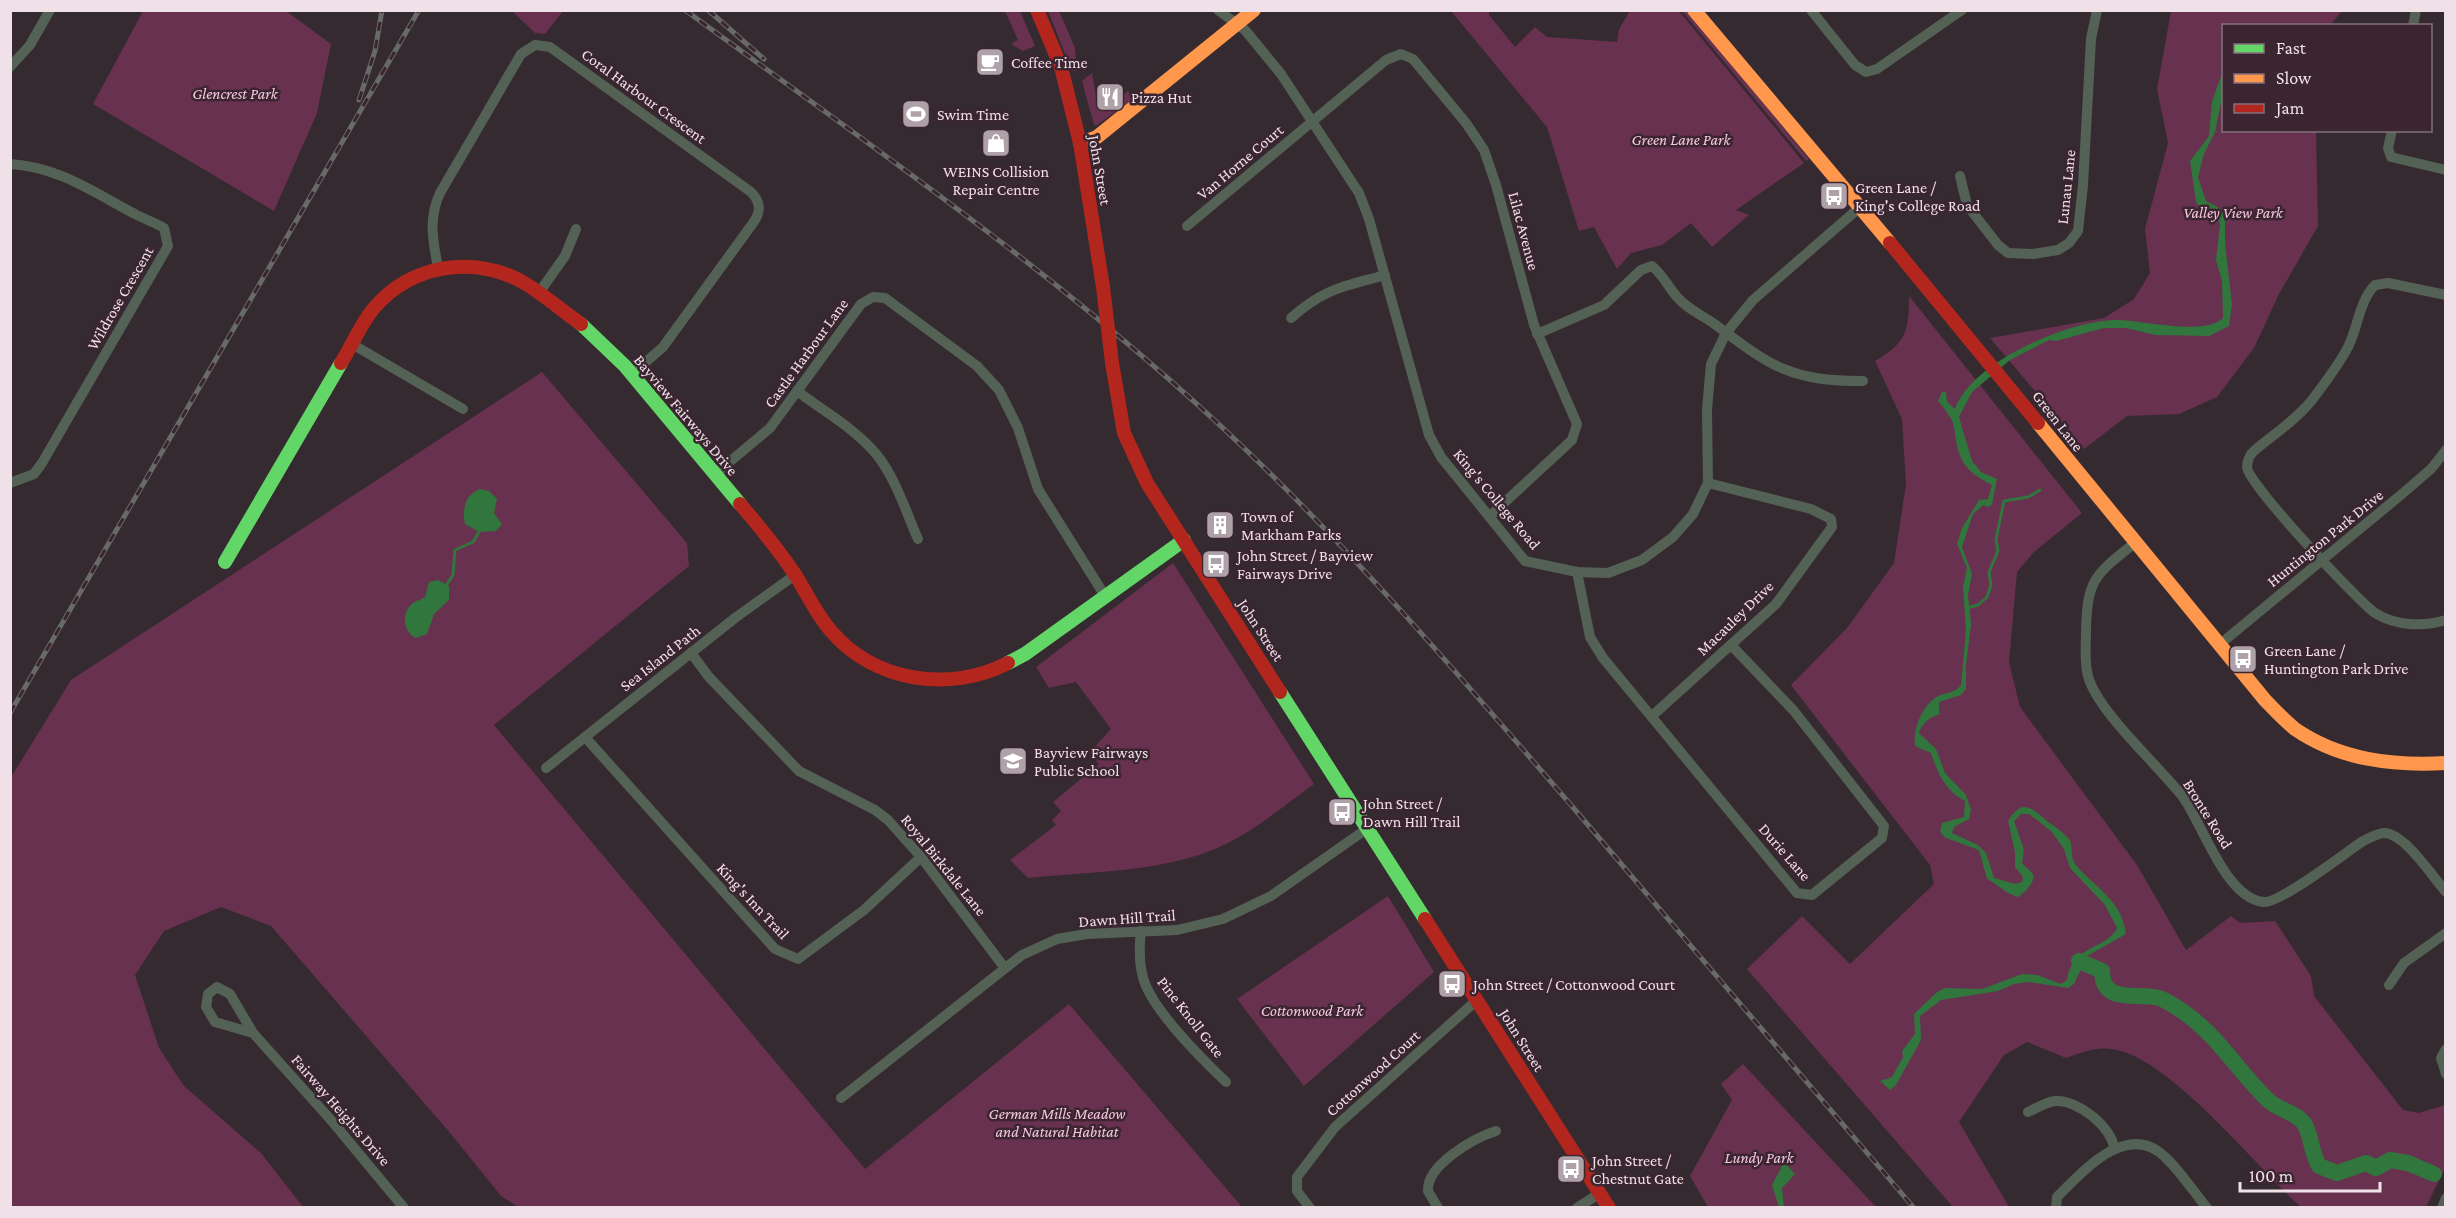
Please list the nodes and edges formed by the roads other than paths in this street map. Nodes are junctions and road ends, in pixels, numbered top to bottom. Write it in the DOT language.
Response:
graph roads {
  1 [pos="50,10"];
  2 [pos="1037,10"];
  3 [pos="1218,10"];
  4 [pos="1254,10"];
  5 [pos="1694,10"];
  6 [pos="1811,10"];
  7 [pos="1962,10"];
  8 [pos="2097,10"];
  9 [pos="1237,24"];
  10 [pos="10,67"];
  11 [pos="1312,121"];
  12 [pos="2392,132"];
  13 [pos="1080,142"];
  14 [pos="10,164"];
  15 [pos="2445,170"];
  16 [pos="1960,176"];
  17 [pos="1859,208"];
  18 [pos="1186,226"];
  19 [pos="576,229"];
  20 [pos="438,268"];
  21 [pos="1385,275"];
  22 [pos="538,294"];
  23 [pos="2445,295"];
  24 [pos="1291,318"];
  25 [pos="1726,333"];
  26 [pos="1537,334"];
  27 [pos="352,344"];
  28 [pos="631,375"];
  29 [pos="1863,381"];
  30 [pos="797,391"];
  31 [pos="463,409"];
  32 [pos="2445,450"];
  33 [pos="714,475"];
  34 [pos="10,483"];
  35 [pos="1708,483"];
  36 [pos="1490,516"];
  37 [pos="918,539"];
  38 [pos="1184,540"];
  39 [pos="2136,542"];
  40 [pos="2322,559"];
  41 [pos="225,562"];
  42 [pos="1577,572"];
  43 [pos="795,575"];
  44 [pos="1105,596"];
  45 [pos="2445,620"];
  46 [pos="1731,645"];
  47 [pos="2219,645"];
  48 [pos="691,653"];
  49 [pos="1652,716"];
  50 [pos="585,737"];
  51 [pos="2445,763"];
  52 [pos="546,768"];
  53 [pos="1368,828"];
  54 [pos="921,857"];
  55 [pos="2445,891"];
  56 [pos="1141,931"];
  57 [pos="2445,933"];
  58 [pos="1004,967"];
  59 [pos="2389,985"];
  60 [pos="1477,1000"];
  61 [pos="253,1033"];
  62 [pos="2445,1049"];
  63 [pos="2445,1074"];
  64 [pos="1226,1082"];
  65 [pos="841,1098"];
  66 [pos="2028,1112"];
  67 [pos="1496,1131"];
  68 [pos="2115,1148"];
  69 [pos="1600,1193"];
  70 [pos="2445,1198"];
  71 [pos="404,1208"];
  72 [pos="1310,1208"];
  73 [pos="1438,1208"];
  74 [pos="1577,1208"];
  75 [pos="1609,1208"];
  76 [pos="2056,1208"];
  77 [pos="2207,1208"];
  78 [pos="2442,1208"];
  1 -- 10 [label="street"];
  2 -- 13 [label="street, John Street"];
  3 -- 9 [label="street, King's College Road"];
  4 -- 9 [label="street"];
  5 -- 17 [label="street, Green Lane"];
  6 -- 7 [label="street"];
  8 -- 16 [label="street, Lunau Lane"];
  9 -- 11 [label="street, King's College Road"];
  9 -- 13 [label="street"];
  11 -- 18 [label="street, Van Horne Court"];
  11 -- 21 [label="street, King's College Road"];
  11 -- 26 [label="street, Lilac Avenue"];
  12 -- 15 [label="street"];
  13 -- 38 [label="street, John Street, bridge"];
  14 -- 34 [label="street, Wildrose Crescent"];
  17 -- 25 [label="street, King's College Road"];
  17 -- 39 [label="street, Green Lane"];
  19 -- 22 [label="street"];
  20 -- 22 [label="street, Bayview Fairways Drive"];
  20 -- 27 [label="street, Bayview Fairways Drive"];
  20 -- 28 [label="street, Coral Harbour Crescent"];
  21 -- 24 [label="street"];
  21 -- 36 [label="street, King's College Road"];
  22 -- 28 [label="street, Bayview Fairways Drive"];
  23 -- 40 [label="street"];
  25 -- 26 [label="street"];
  25 -- 29 [label="street"];
  25 -- 35 [label="street, King's College Road"];
  26 -- 36 [label="street, Lilac Avenue"];
  27 -- 31 [label="street"];
  27 -- 41 [label="street, Bayview Fairways Drive"];
  28 -- 33 [label="street, Bayview Fairways Drive"];
  30 -- 33 [label="street, Castle Harbour Lane"];
  30 -- 37 [label="street"];
  30 -- 44 [label="street, Castle Harbour Lane"];
  32 -- 40 [label="street, Huntington Park Drive"];
  33 -- 43 [label="street, Bayview Fairways Drive"];
  35 -- 42 [label="street, King's College Road"];
  35 -- 46 [label="street, Macauley Drive"];
  36 -- 42 [label="street, King's College Road"];
  38 -- 44 [label="street, Bayview Fairways Drive"];
  38 -- 53 [label="street, John Street"];
  39 -- 47 [label="street, Green Lane"];
  39 -- 55 [label="street, Bronte Road"];
  40 -- 45 [label="street"];
  40 -- 47 [label="street, Huntington Park Drive"];
  42 -- 49 [label="street, Durie Lane"];
  43 -- 44 [label="street, Bayview Fairways Drive"];
  43 -- 48 [label="street, Sea Island Path"];
  46 -- 49 [label="street, Macauley Drive"];
  46 -- 49 [label="street, Durie Lane"];
  47 -- 51 [label="street, Green Lane"];
  48 -- 50 [label="street, Sea Island Path"];
  48 -- 54 [label="street, Royal Birkdale Lane"];
  50 -- 52 [label="street, Sea Island Path"];
  50 -- 54 [label="street, King's Inn Trail"];
  53 -- 56 [label="street, Dawn Hill Trail"];
  53 -- 60 [label="street, John Street"];
  54 -- 58 [label="street, Royal Birkdale Lane"];
  56 -- 58 [label="street, Dawn Hill Trail"];
  56 -- 64 [label="street, Pine Knoll Gate"];
  57 -- 59 [label="street"];
  58 -- 65 [label="street, Dawn Hill Trail"];
  60 -- 69 [label="street, John Street"];
  60 -- 72 [label="street, Cottonwood Court"];
  61 -- 61 [label="street, Fairway Heights Drive"];
  61 -- 71 [label="street, Fairway Heights Drive"];
  62 -- 63 [label="street"];
  66 -- 68 [label="street"];
  67 -- 73 [label="street"];
  68 -- 76 [label="street"];
  68 -- 77 [label="street"];
  69 -- 74 [label="street"];
  69 -- 75 [label="street, John Street"];
  70 -- 78 [label="street"];
}
